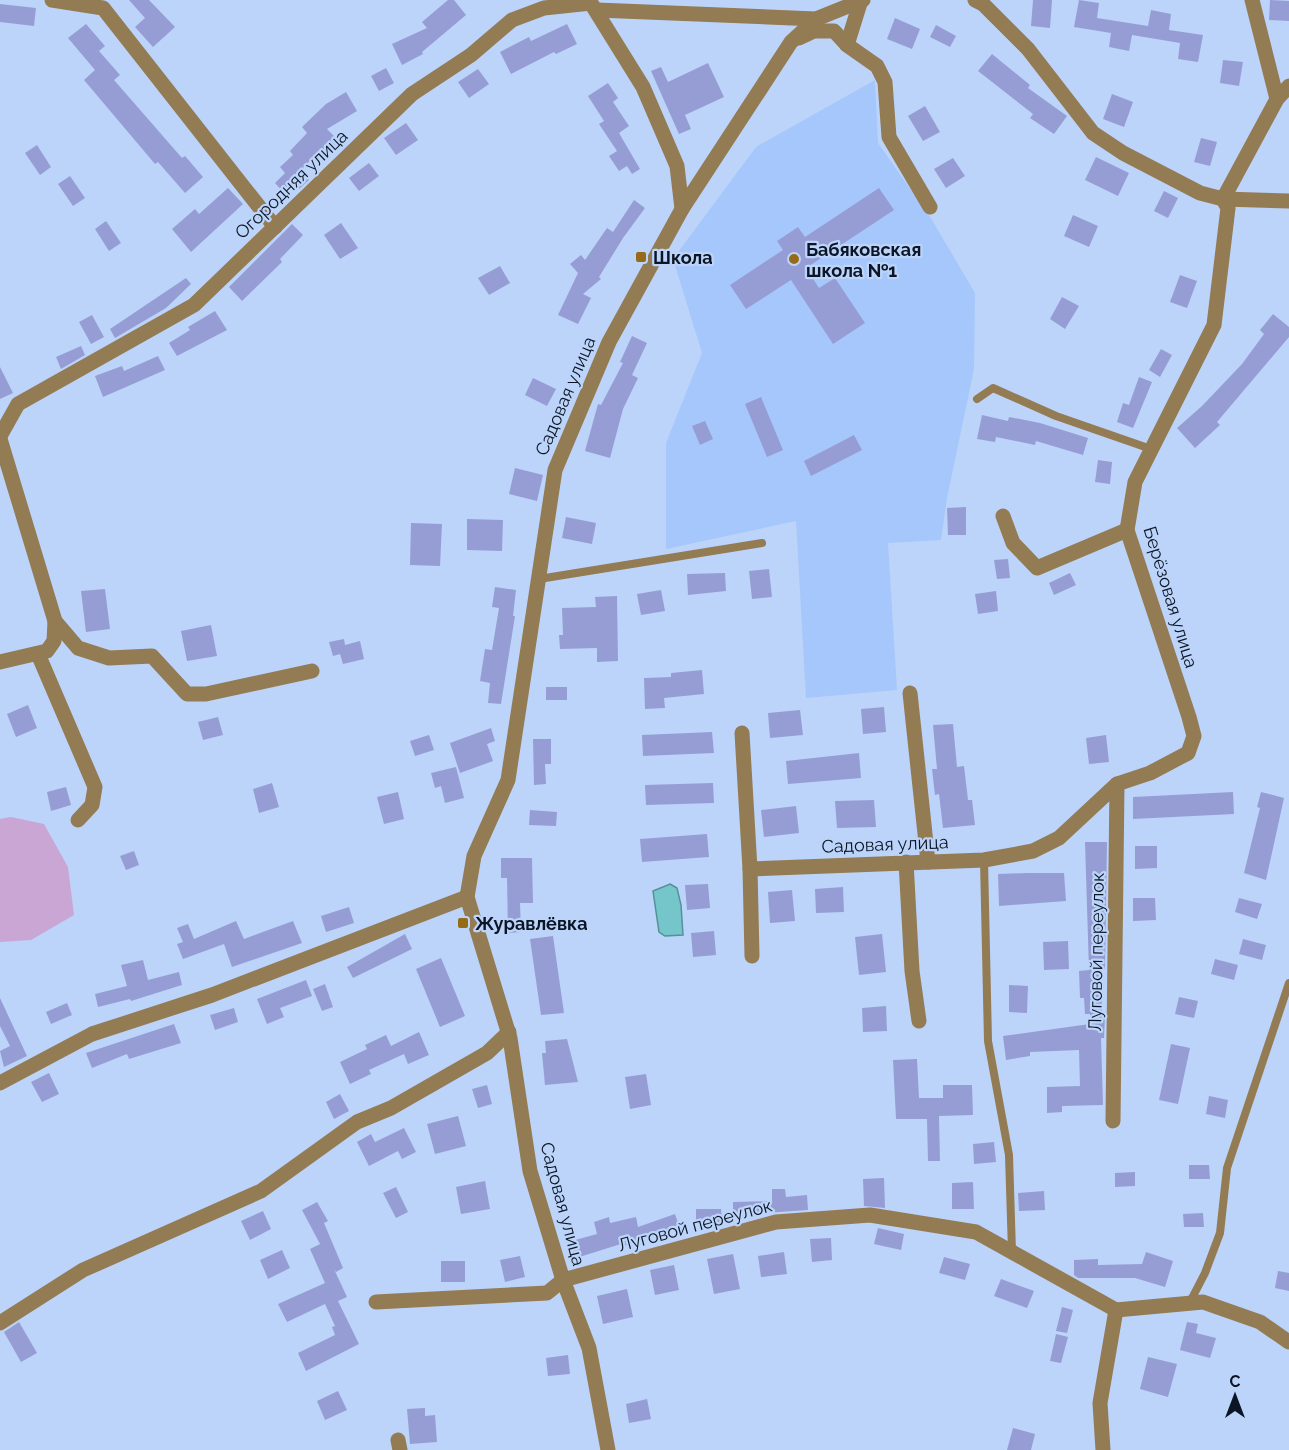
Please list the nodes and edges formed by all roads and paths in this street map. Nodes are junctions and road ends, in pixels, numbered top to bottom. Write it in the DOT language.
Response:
graph roads {
  1 [pos="52,0"];
  2 [pos="861,0"];
  3 [pos="975,0"];
  4 [pos="1248,0"];
  5 [pos="592,4"];
  6 [pos="816,20"];
  7 [pos="791,42"];
  8 [pos="847,45"];
  9 [pos="1289,86"];
  10 [pos="1277,99"];
  11 [pos="1223,199"];
  12 [pos="1289,201"];
  13 [pos="930,207"];
  14 [pos="682,209"];
  15 [pos="275,226"];
  16 [pos="977,399"];
  17 [pos="0,437"];
  18 [pos="1151,449"];
  19 [pos="1003,516"];
  20 [pos="1127,530"];
  21 [pos="762,543"];
  22 [pos="539,579"];
  23 [pos="55,621"];
  24 [pos="38,654"];
  25 [pos="0,662"];
  26 [pos="312,671"];
  27 [pos="910,693"];
  28 [pos="742,733"];
  29 [pos="1117,784"];
  30 [pos="78,820"];
  31 [pos="984,860"];
  32 [pos="906,862"];
  33 [pos="928,862"];
  34 [pos="750,868"];
  35 [pos="467,897"];
  36 [pos="752,957"];
  37 [pos="1289,983"];
  38 [pos="920,1021"];
  39 [pos="508,1032"];
  40 [pos="0,1083"];
  41 [pos="1113,1120"];
  42 [pos="1012,1253"];
  43 [pos="563,1280"];
  44 [pos="376,1302"];
  45 [pos="1190,1302"];
  46 [pos="1116,1310"];
  47 [pos="0,1323"];
  48 [pos="1289,1342"];
  49 [pos="608,1450"];
  50 [pos="1103,1450"];
  1 -- 15 [label="street"];
  2 -- 6 [label="street"];
  2 -- 8 [label="street"];
  3 -- 11 [label="street"];
  4 -- 10 [label="street"];
  5 -- 6 [label="street, Огородняя улица"];
  5 -- 14 [label="street"];
  5 -- 15 [label="street, Огородняя улица"];
  6 -- 7 [label="street, Садовая улица"];
  7 -- 8 [label="street"];
  7 -- 14 [label="street, Садовая улица"];
  8 -- 13 [label="street"];
  9 -- 10 [label="street"];
  10 -- 11 [label="street"];
  11 -- 12 [label="street"];
  11 -- 18 [label="street, Берёзовая улица"];
  14 -- 22 [label="street, Садовая улица"];
  15 -- 17 [label="street, Огородняя улица"];
  16 -- 18 [label="lane"];
  17 -- 23 [label="street"];
  18 -- 20 [label="street, Берёзовая улица"];
  19 -- 20 [label="street"];
  20 -- 29 [label="street, Берёзовая улица"];
  21 -- 22 [label="lane"];
  22 -- 35 [label="street, Садовая улица"];
  23 -- 24 [label="street"];
  23 -- 26 [label="street"];
  24 -- 25 [label="street"];
  24 -- 30 [label="street"];
  27 -- 33 [label="street"];
  28 -- 34 [label="street"];
  29 -- 31 [label="street, Берёзовая улица"];
  29 -- 41 [label="street, Луговой переулок"];
  31 -- 33 [label="street, Садовая улица"];
  31 -- 42 [label="lane"];
  32 -- 33 [label="street, Садовая улица"];
  32 -- 34 [label="street, Садовая улица"];
  32 -- 38 [label="street"];
  34 -- 36 [label="street"];
  35 -- 39 [label="street, Садовая улица"];
  35 -- 40 [label="street"];
  37 -- 45 [label="lane"];
  39 -- 43 [label="street, Садовая улица"];
  39 -- 47 [label="street"];
  42 -- 43 [label="street, Луговой переулок"];
  42 -- 46 [label="street, Луговой переулок"];
  43 -- 44 [label="street, Луговой переулок"];
  43 -- 49 [label="street, Садовая улица"];
  45 -- 46 [label="street"];
  45 -- 48 [label="street"];
  46 -- 50 [label="street"];
}
